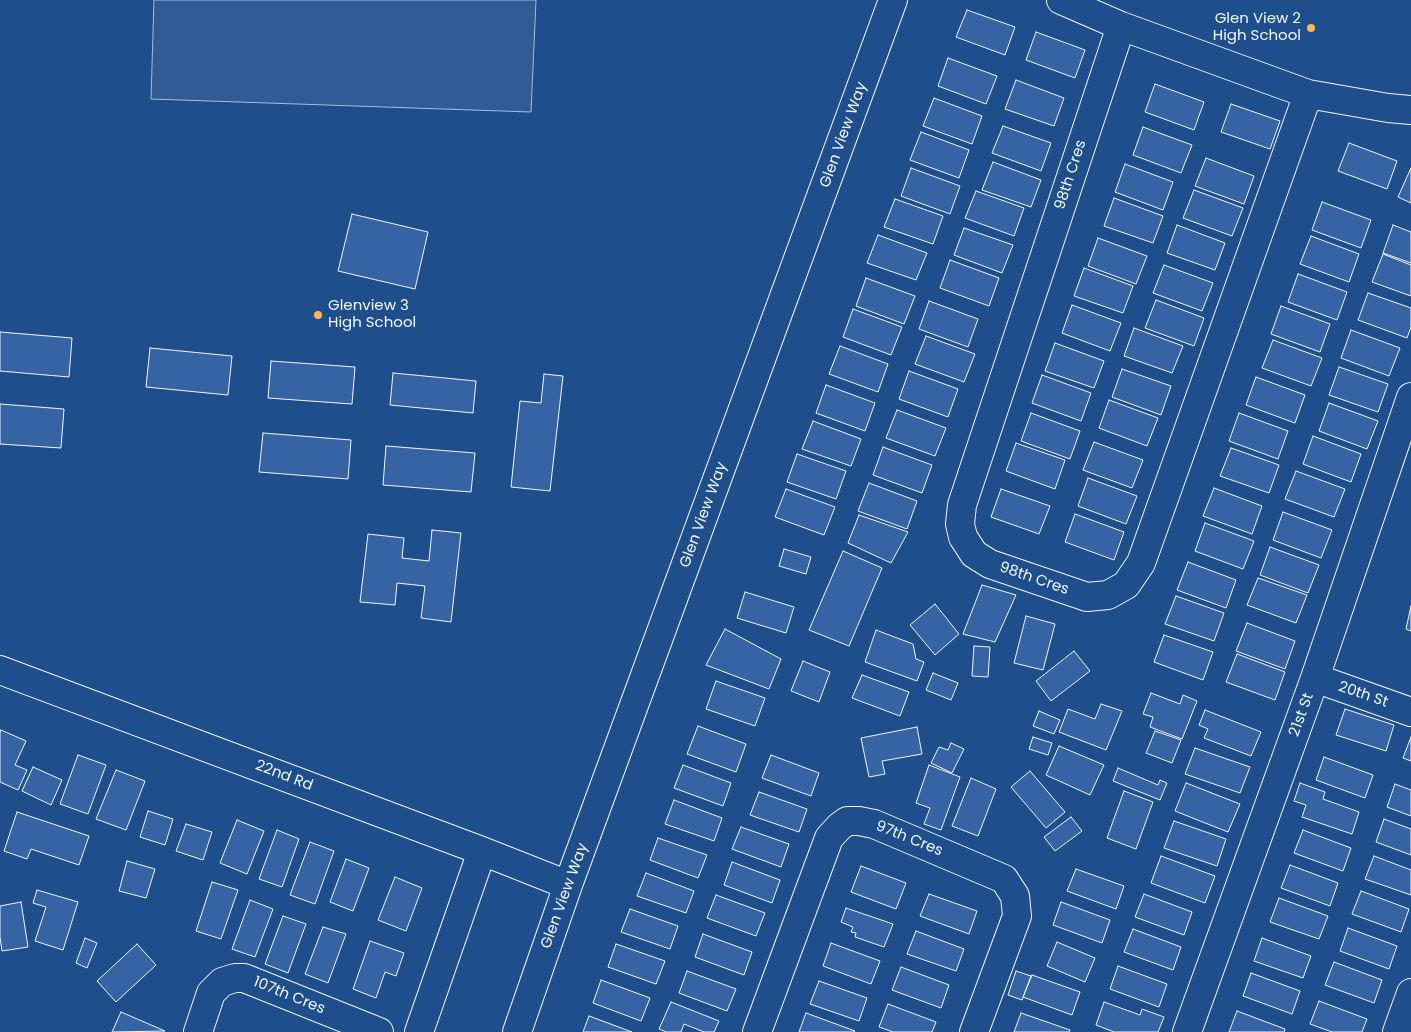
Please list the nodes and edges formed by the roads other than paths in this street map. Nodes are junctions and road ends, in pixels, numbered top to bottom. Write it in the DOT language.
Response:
graph roads {
  1 [pos="893,0"];
  2 [pos="1061,0"];
  3 [pos="1121,26"];
  4 [pos="1308,94"];
  5 [pos="1411,110"];
  6 [pos="1411,397"];
  7 [pos="0,670"];
  8 [pos="1315,678"];
  9 [pos="1411,712"];
  10 [pos="482,850"];
  11 [pos="568,885"];
  12 [pos="1411,993"];
  13 [pos="198,1032"];
  14 [pos="379,1032"];
  15 [pos="419,1032"];
  16 [pos="517,1032"];
  17 [pos="757,1032"];
  18 [pos="974,1032"];
  19 [pos="1186,1032"];
  20 [pos="1397,1032"];
  1 -- 11 [label="street, Glen View Way"];
  2 -- 3 [label="street"];
  3 -- 4 [label="street"];
  3 -- 4 [label="street, 98th Cres"];
  4 -- 5 [label="street"];
  6 -- 8 [label="street, 21st St"];
  7 -- 10 [label="street, 22nd Rd"];
  8 -- 9 [label="street, 20th St"];
  8 -- 19 [label="street, 21st St"];
  10 -- 11 [label="street, 22nd Rd"];
  10 -- 15 [label="street"];
  11 -- 16 [label="street, Glen View Way"];
  12 -- 20 [label="street"];
  13 -- 14 [label="street, 107th Cres"];
  17 -- 18 [label="street, 97th Cres"];
}
